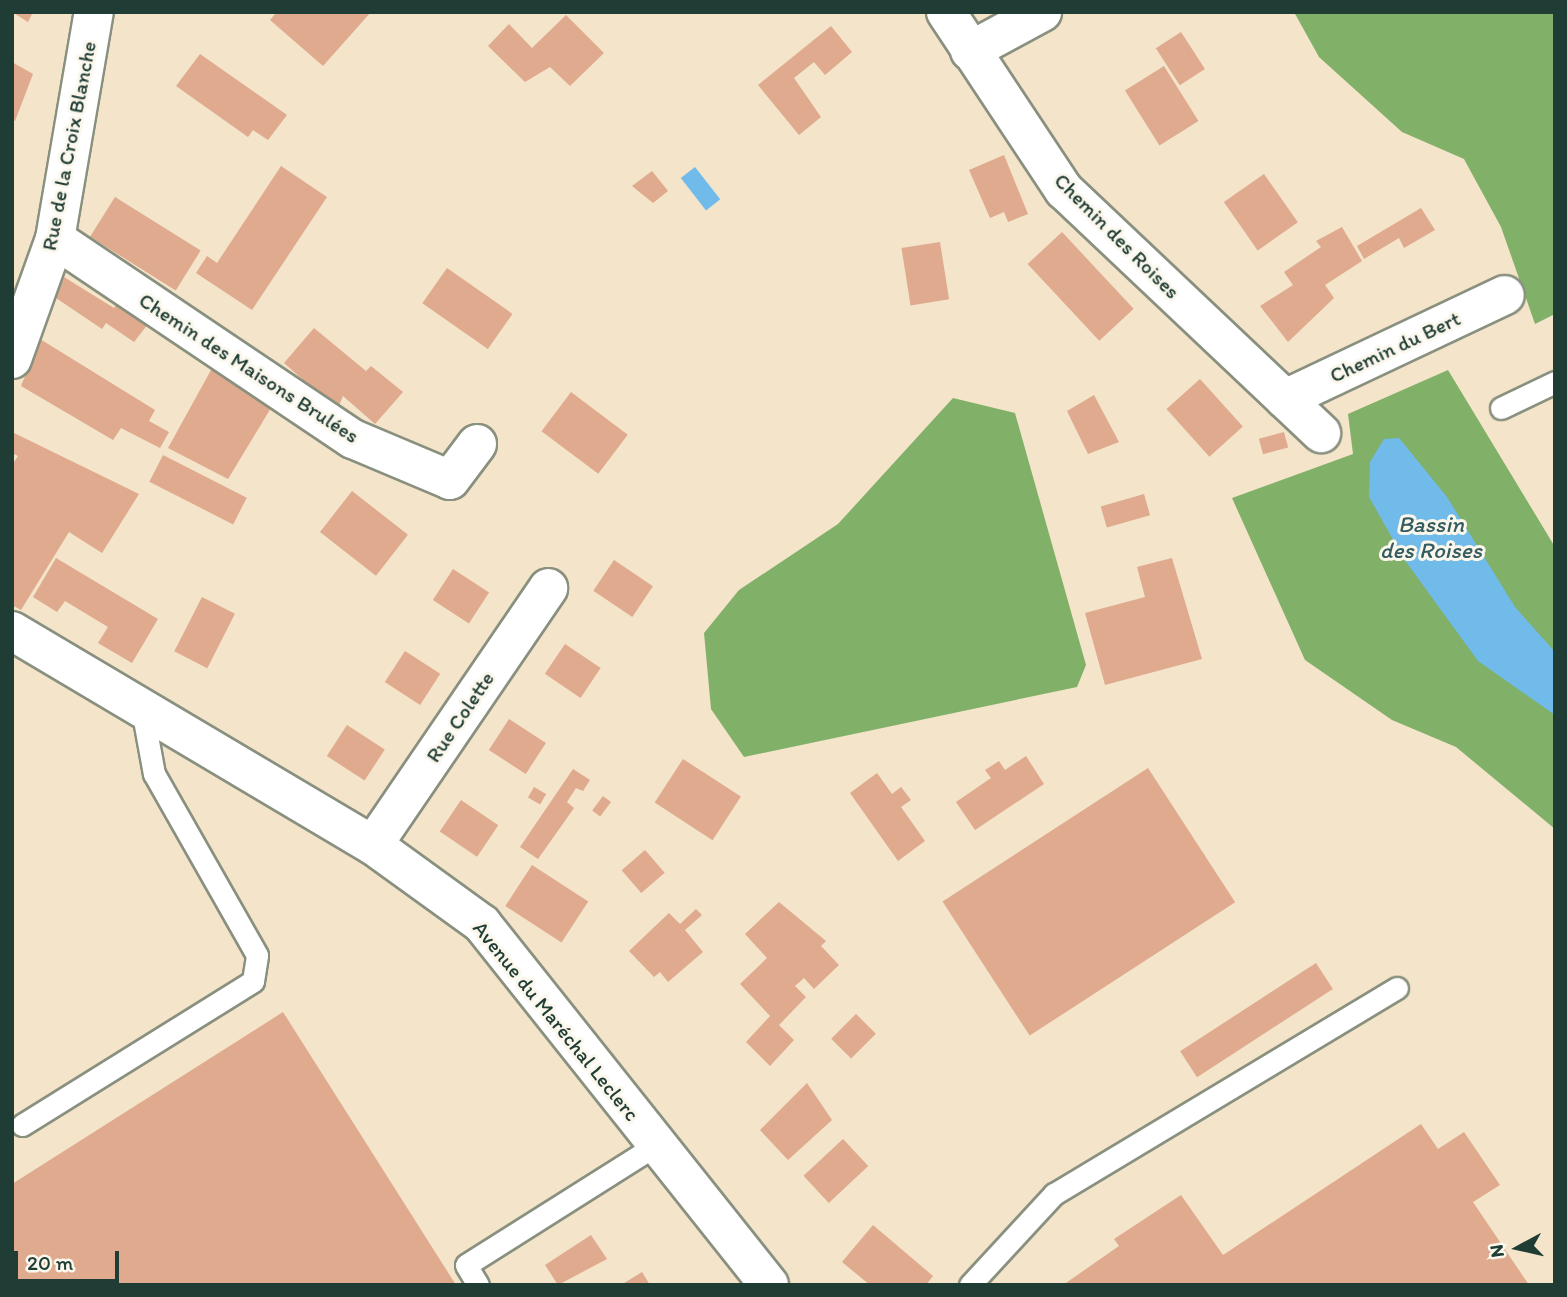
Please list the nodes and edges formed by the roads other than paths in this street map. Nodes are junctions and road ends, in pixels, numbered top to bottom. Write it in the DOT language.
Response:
graph roads {
  1 [pos="94,12"];
  2 [pos="946,12"];
  3 [pos="1042,12"];
  4 [pos="970,51"];
  5 [pos="55,239"];
  6 [pos="1505,295"];
  7 [pos="12,359"];
  8 [pos="1555,382"];
  9 [pos="1285,399"];
  10 [pos="1501,408"];
  11 [pos="1321,433"];
  12 [pos="477,444"];
  13 [pos="548,588"];
  14 [pos="12,631"];
  15 [pos="144,714"];
  16 [pos="373,845"];
  17 [pos="1397,988"];
  18 [pos="22,1125"];
  19 [pos="656,1145"];
  20 [pos="478,1285"];
  21 [pos="769,1285"];
  22 [pos="970,1285"];
  1 -- 5 [label="street, Rue de la Croix Blanche"];
  2 -- 4 [label="street, Chemin des Roises"];
  3 -- 4 [label="street"];
  4 -- 9 [label="street, Chemin des Roises"];
  5 -- 7 [label="street, Rue de la Croix Blanche"];
  5 -- 12 [label="street, Chemin des Maisons Brulées"];
  6 -- 9 [label="street, Chemin du Bert"];
  8 -- 10 [label="lane"];
  9 -- 11 [label="street, Chemin des Roises"];
  13 -- 16 [label="street, Rue Colette"];
  14 -- 15 [label="street, Avenue du Maréchal Leclerc"];
  15 -- 16 [label="street, Avenue du Maréchal Leclerc"];
  15 -- 18 [label="lane"];
  16 -- 19 [label="street, Avenue du Maréchal Leclerc"];
  17 -- 22 [label="lane"];
  19 -- 20 [label="lane"];
  19 -- 21 [label="street, Avenue du Maréchal Leclerc"];
}
